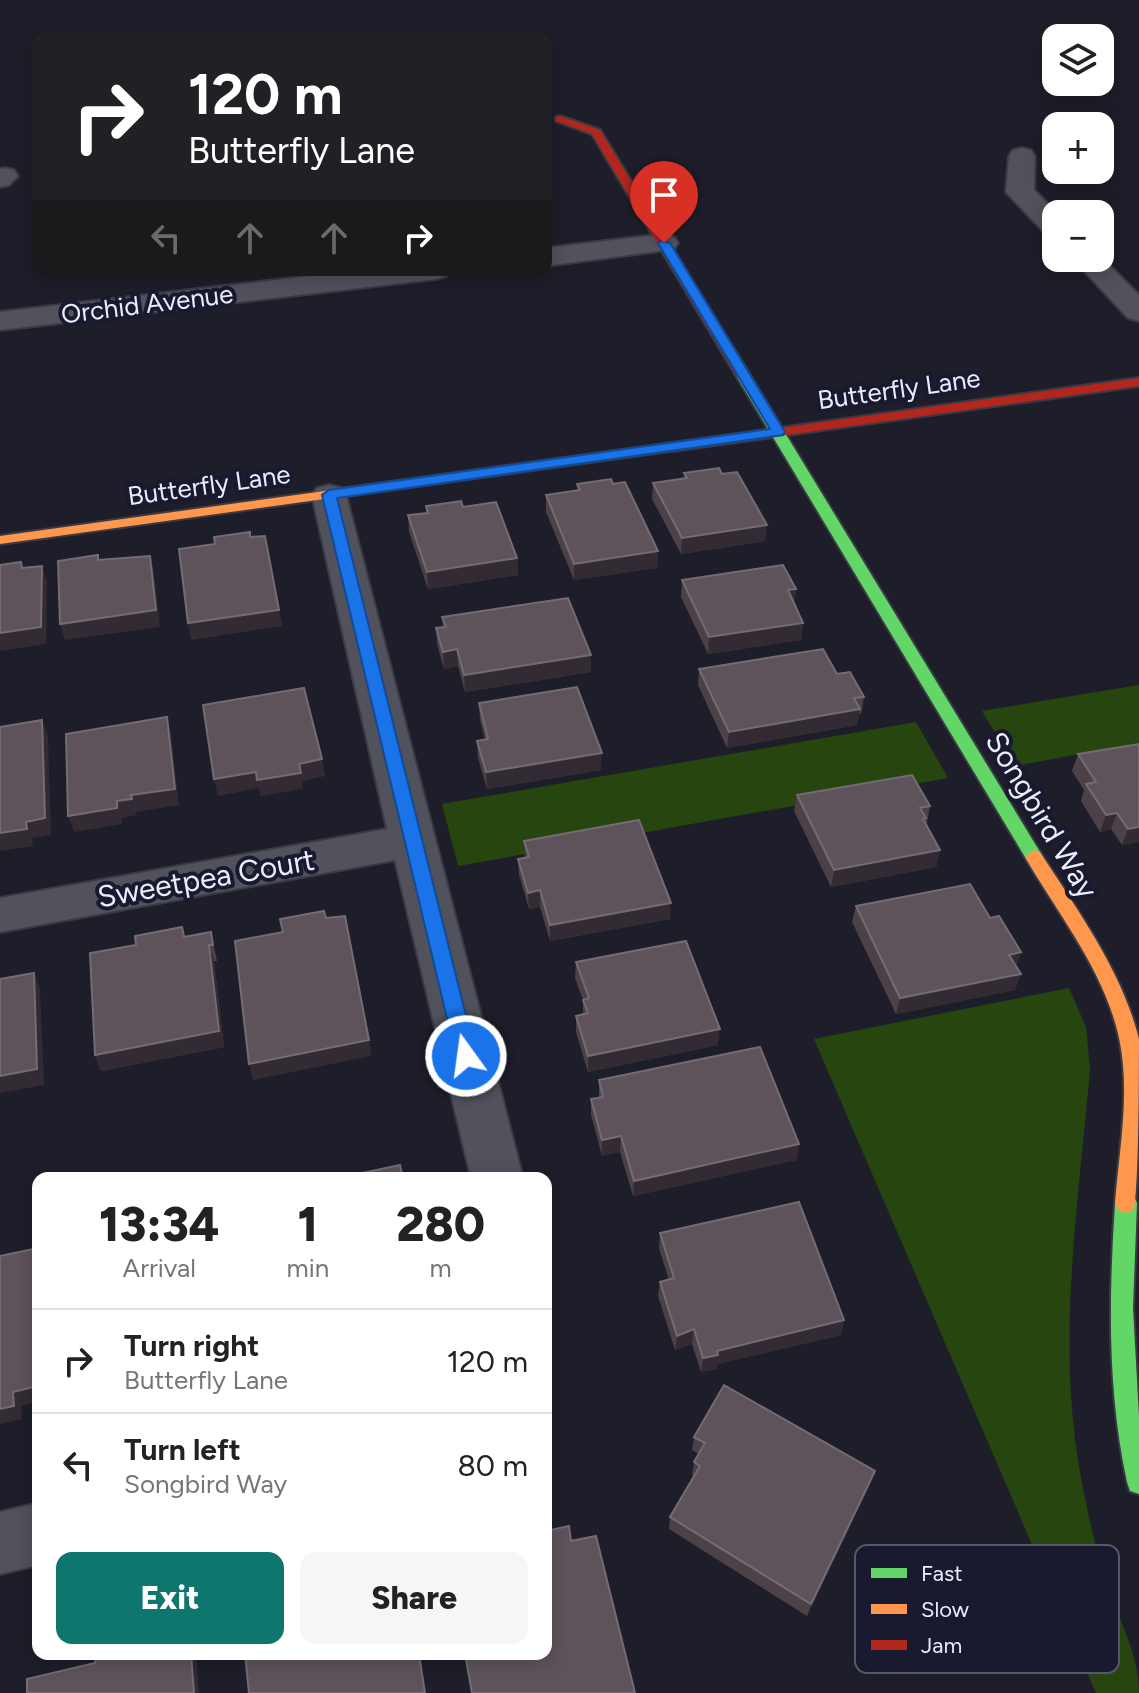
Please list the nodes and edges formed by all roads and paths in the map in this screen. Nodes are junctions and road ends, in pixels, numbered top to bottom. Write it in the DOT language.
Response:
graph roads {
  1 [pos="560,119"];
  2 [pos="1022,156"];
  3 [pos="1042,214"];
  4 [pos="664,243"];
  5 [pos="552,256"];
  6 [pos="1100,272"];
  7 [pos="385,276"];
  8 [pos="1139,312"];
  9 [pos="0,321"];
  10 [pos="1139,382"];
  11 [pos="778,432"];
  12 [pos="329,495"];
  13 [pos="0,540"];
  14 [pos="412,841"];
  15 [pos="0,915"];
  16 [pos="495,1172"];
  17 [pos="1139,1482"];
  18 [pos="32,1535"];
  19 [pos="0,1543"];
  1 -- 4 [label="street, Songbird Way"];
  2 -- 3 [label="street"];
  4 -- 5 [label="street"];
  4 -- 11 [label="street, Songbird Way"];
  6 -- 8 [label="street"];
  7 -- 9 [label="street, Orchid Avenue"];
  10 -- 11 [label="street, Butterfly Lane"];
  11 -- 12 [label="street, Butterfly Lane"];
  11 -- 17 [label="street, Songbird Way"];
  12 -- 13 [label="street, Butterfly Lane"];
  12 -- 14 [label="street"];
  14 -- 15 [label="street, Sweetpea Court"];
  14 -- 16 [label="street"];
  18 -- 19 [label="street"];
}
